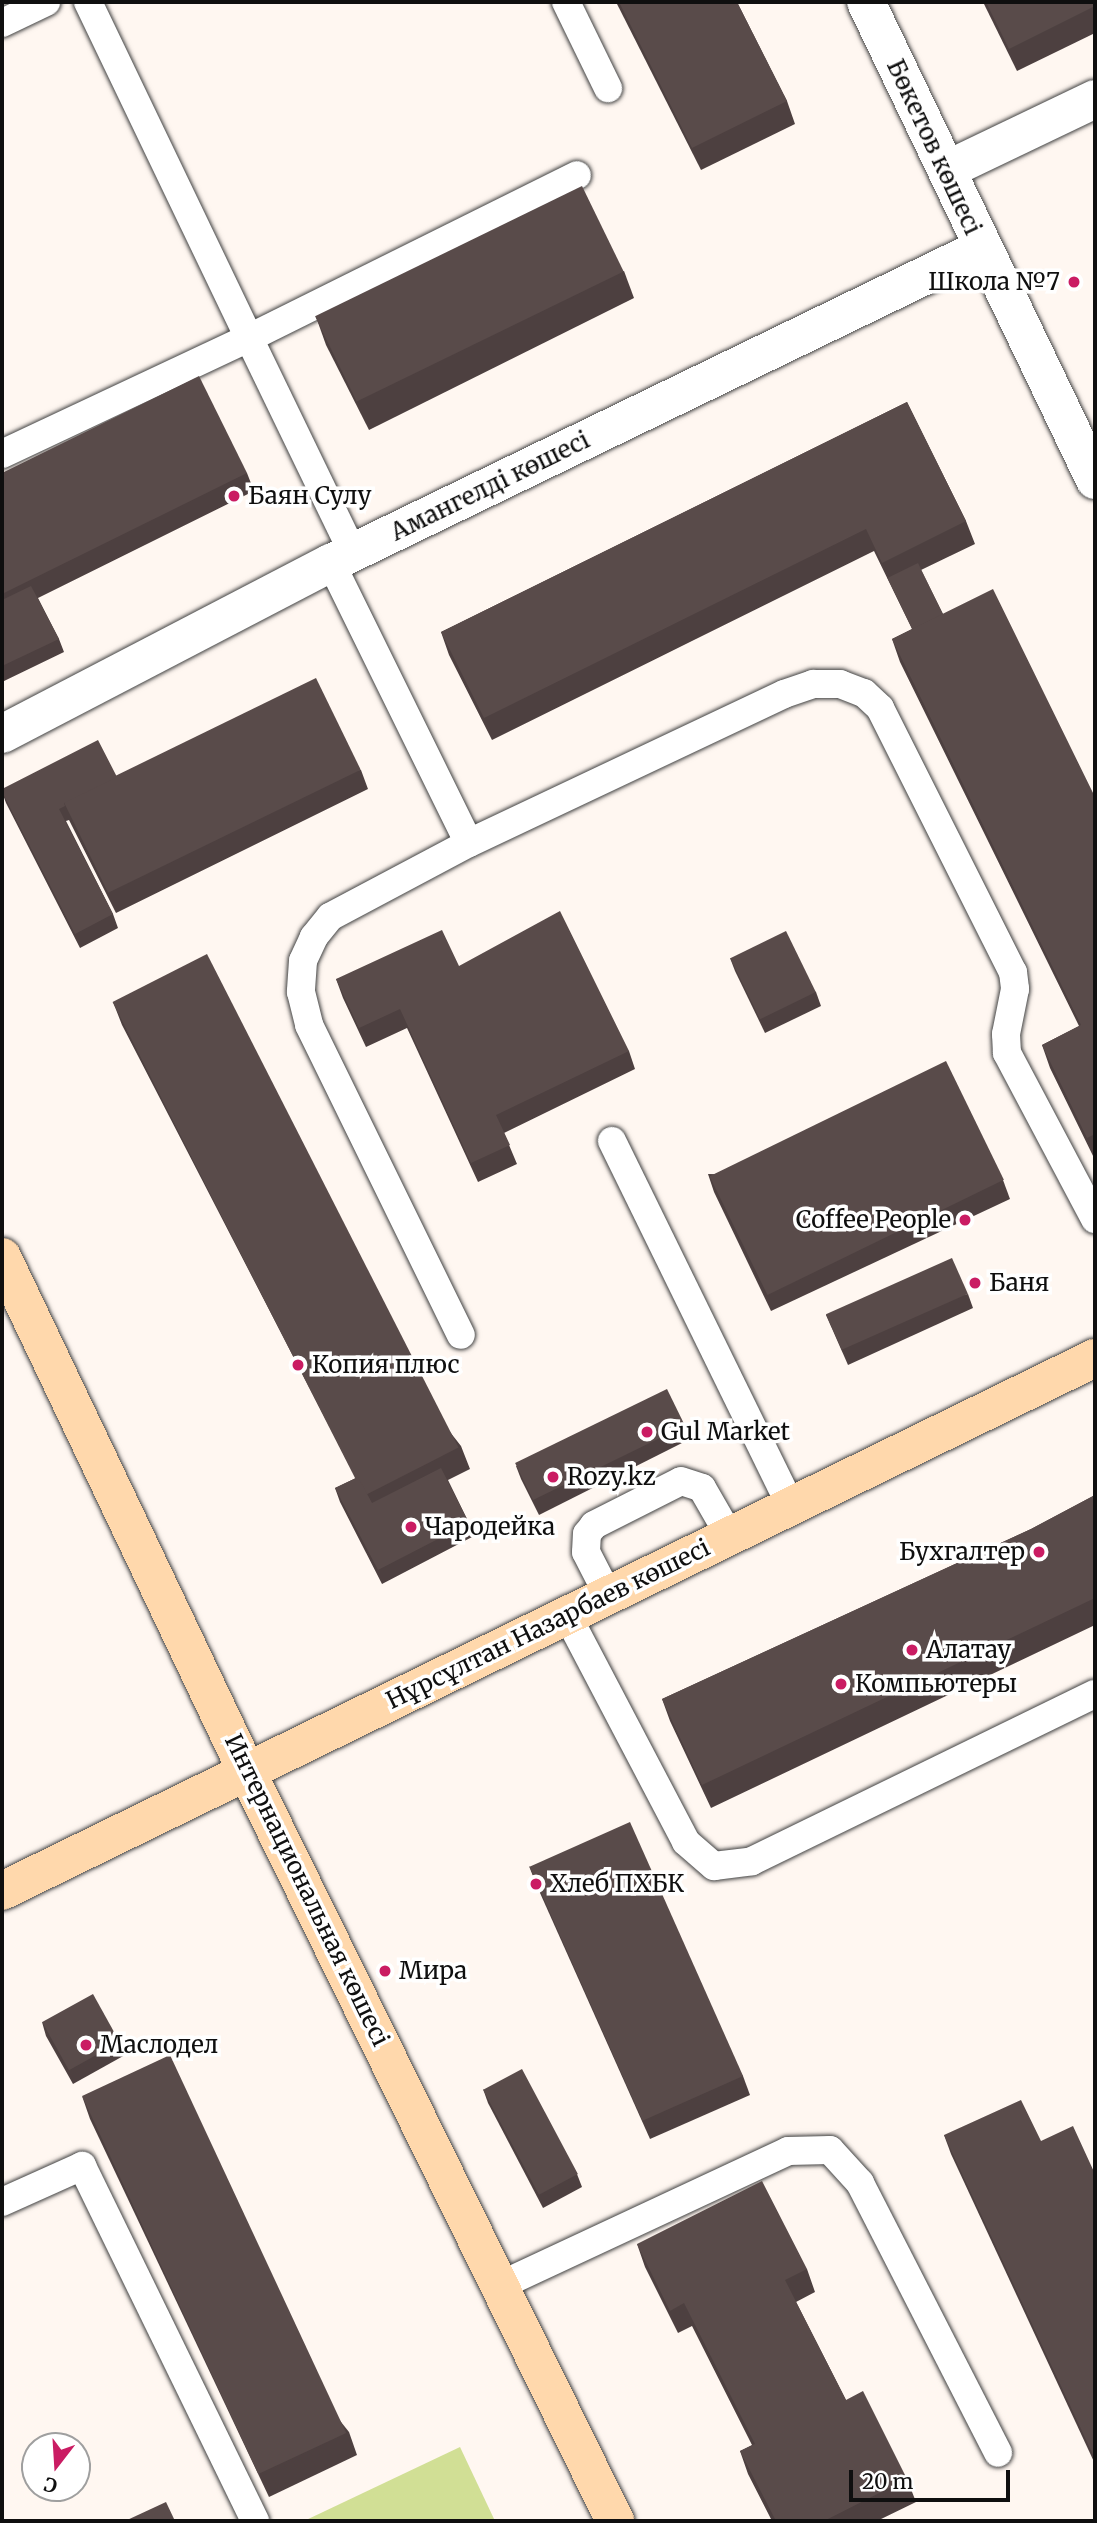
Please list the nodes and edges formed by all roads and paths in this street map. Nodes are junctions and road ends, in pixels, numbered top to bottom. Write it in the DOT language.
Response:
graph roads {
  1 [pos="46,2"];
  2 [pos="88,2"];
  3 [pos="566,2"];
  4 [pos="866,2"];
  5 [pos="2,23"];
  6 [pos="608,88"];
  7 [pos="1095,99"];
  8 [pos="947,170"];
  9 [pos="577,176"];
  10 [pos="982,248"];
  11 [pos="250,338"];
  12 [pos="2,454"];
  13 [pos="1095,480"];
  14 [pos="342,558"];
  15 [pos="2,734"];
  16 [pos="469,843"];
  17 [pos="612,1140"];
  18 [pos="1095,1219"];
  19 [pos="2,1256"];
  20 [pos="461,1335"];
  21 [pos="1095,1358"];
  22 [pos="790,1504"];
  23 [pos="729,1535"];
  24 [pos="607,1595"];
  25 [pos="567,1615"];
  26 [pos="1095,1694"];
  27 [pos="247,1772"];
  28 [pos="2,1891"];
  29 [pos="2,2202"];
  30 [pos="501,2285"];
  31 [pos="998,2453"];
  32 [pos="256,2521"];
  33 [pos="615,2521"];
  1 -- 5 [label="lane"];
  2 -- 11 [label="lane"];
  3 -- 6 [label="lane"];
  4 -- 8 [label="street, Бөкетов көшесі"];
  7 -- 8 [label="street"];
  8 -- 10 [label="street, Бөкетов көшесі"];
  9 -- 11 [label="lane"];
  10 -- 13 [label="street, Бөкетов көшесі"];
  10 -- 14 [label="street, Амангелді көшесі"];
  11 -- 12 [label="lane"];
  11 -- 14 [label="lane"];
  14 -- 15 [label="street, Амангелді көшесі"];
  14 -- 16 [label="lane"];
  16 -- 18 [label="lane"];
  16 -- 20 [label="lane"];
  17 -- 22 [label="lane"];
  19 -- 27 [label="main road, Интернациональная көшесі"];
  21 -- 22 [label="main road, Нұрсұлтан Назарбаев көшесі"];
  22 -- 23 [label="main road, Нұрсұлтан Назарбаев көшесі"];
  23 -- 24 [label="main road, Нұрсұлтан Назарбаев көшесі"];
  23 -- 24 [label="lane"];
  24 -- 25 [label="main road, Нұрсұлтан Назарбаев көшесі"];
  25 -- 26 [label="lane"];
  25 -- 27 [label="main road, Нұрсұлтан Назарбаев көшесі"];
  27 -- 28 [label="main road, Нұрсұлтан Назарбаев көшесі"];
  27 -- 30 [label="main road, Интернациональная көшесі"];
  29 -- 32 [label="lane"];
  30 -- 31 [label="lane"];
  30 -- 33 [label="main road, Интернациональная көшесі"];
}
